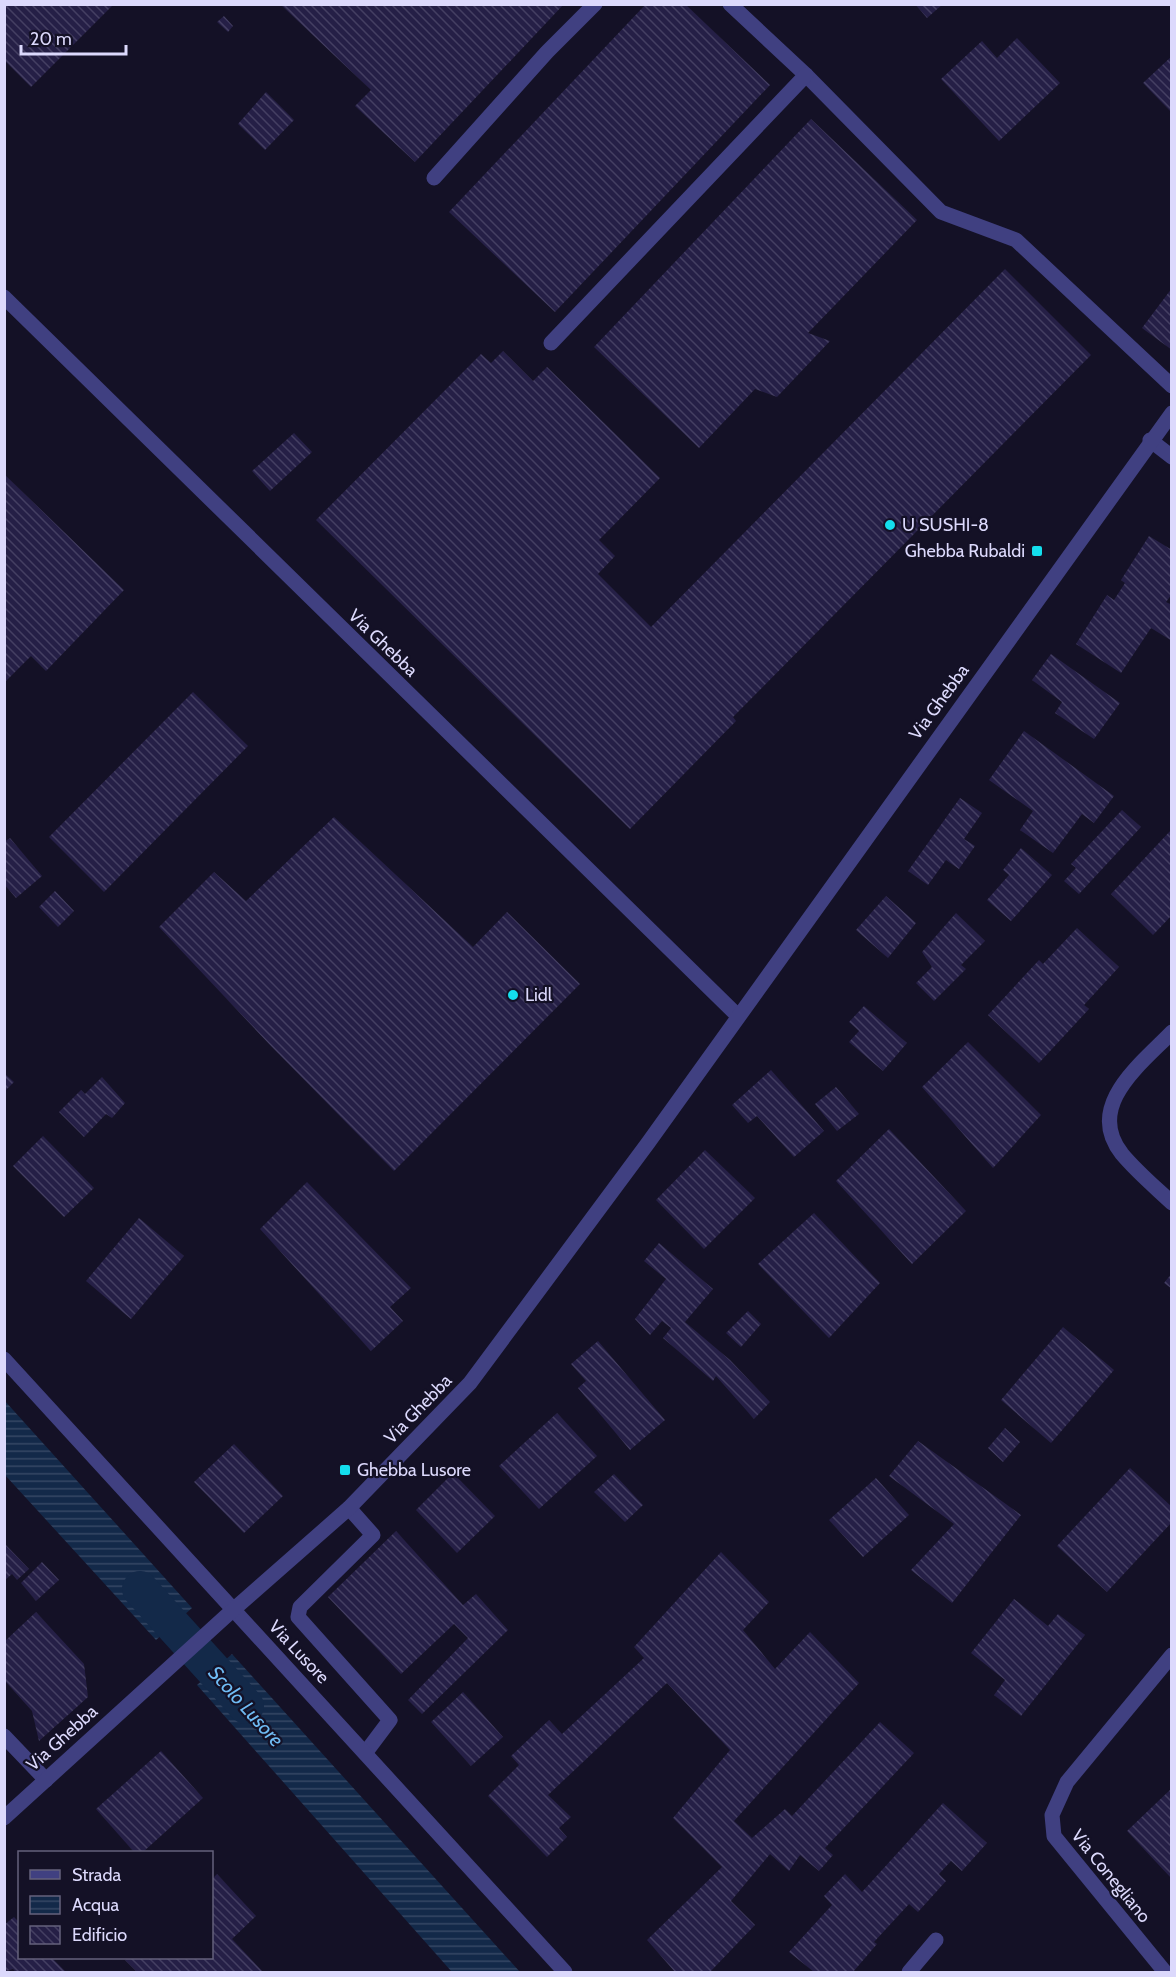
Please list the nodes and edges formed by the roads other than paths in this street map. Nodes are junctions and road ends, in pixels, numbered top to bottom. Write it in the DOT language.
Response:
graph roads {
  1 [pos="595,4"];
  2 [pos="730,4"];
  3 [pos="806,75"];
  4 [pos="434,178"];
  5 [pos="4,297"];
  6 [pos="551,344"];
  7 [pos="1172,386"];
  8 [pos="1172,412"];
  9 [pos="1150,440"];
  10 [pos="1172,457"];
  11 [pos="737,1015"];
  12 [pos="1172,1032"];
  13 [pos="1172,1203"];
  14 [pos="4,1359"];
  15 [pos="349,1508"];
  16 [pos="229,1613"];
  17 [pos="1172,1655"];
  18 [pos="4,1736"];
  19 [pos="366,1752"];
  20 [pos="46,1780"];
  21 [pos="4,1818"];
  22 [pos="936,1940"];
  23 [pos="565,1972"];
  24 [pos="909,1972"];
  25 [pos="1165,1972"];
  1 -- 4 [label="street"];
  2 -- 3 [label="street"];
  3 -- 6 [label="street"];
  3 -- 7 [label="street"];
  5 -- 11 [label="street, Via Ghebba"];
  8 -- 9 [label="street, Via Ghebba"];
  9 -- 10 [label="street"];
  9 -- 11 [label="street, Via Ghebba"];
  11 -- 15 [label="street, Via Ghebba"];
  12 -- 13 [label="street"];
  14 -- 16 [label="street, Via Lusore"];
  15 -- 16 [label="street, Via Ghebba"];
  15 -- 19 [label="street"];
  16 -- 19 [label="street, Via Lusore"];
  16 -- 20 [label="street, Via Ghebba"];
  17 -- 25 [label="street, Via Conegliano"];
  18 -- 20 [label="street"];
  19 -- 23 [label="street, Via Lusore"];
  20 -- 21 [label="street, Via Ghebba"];
  22 -- 24 [label="street"];
}
